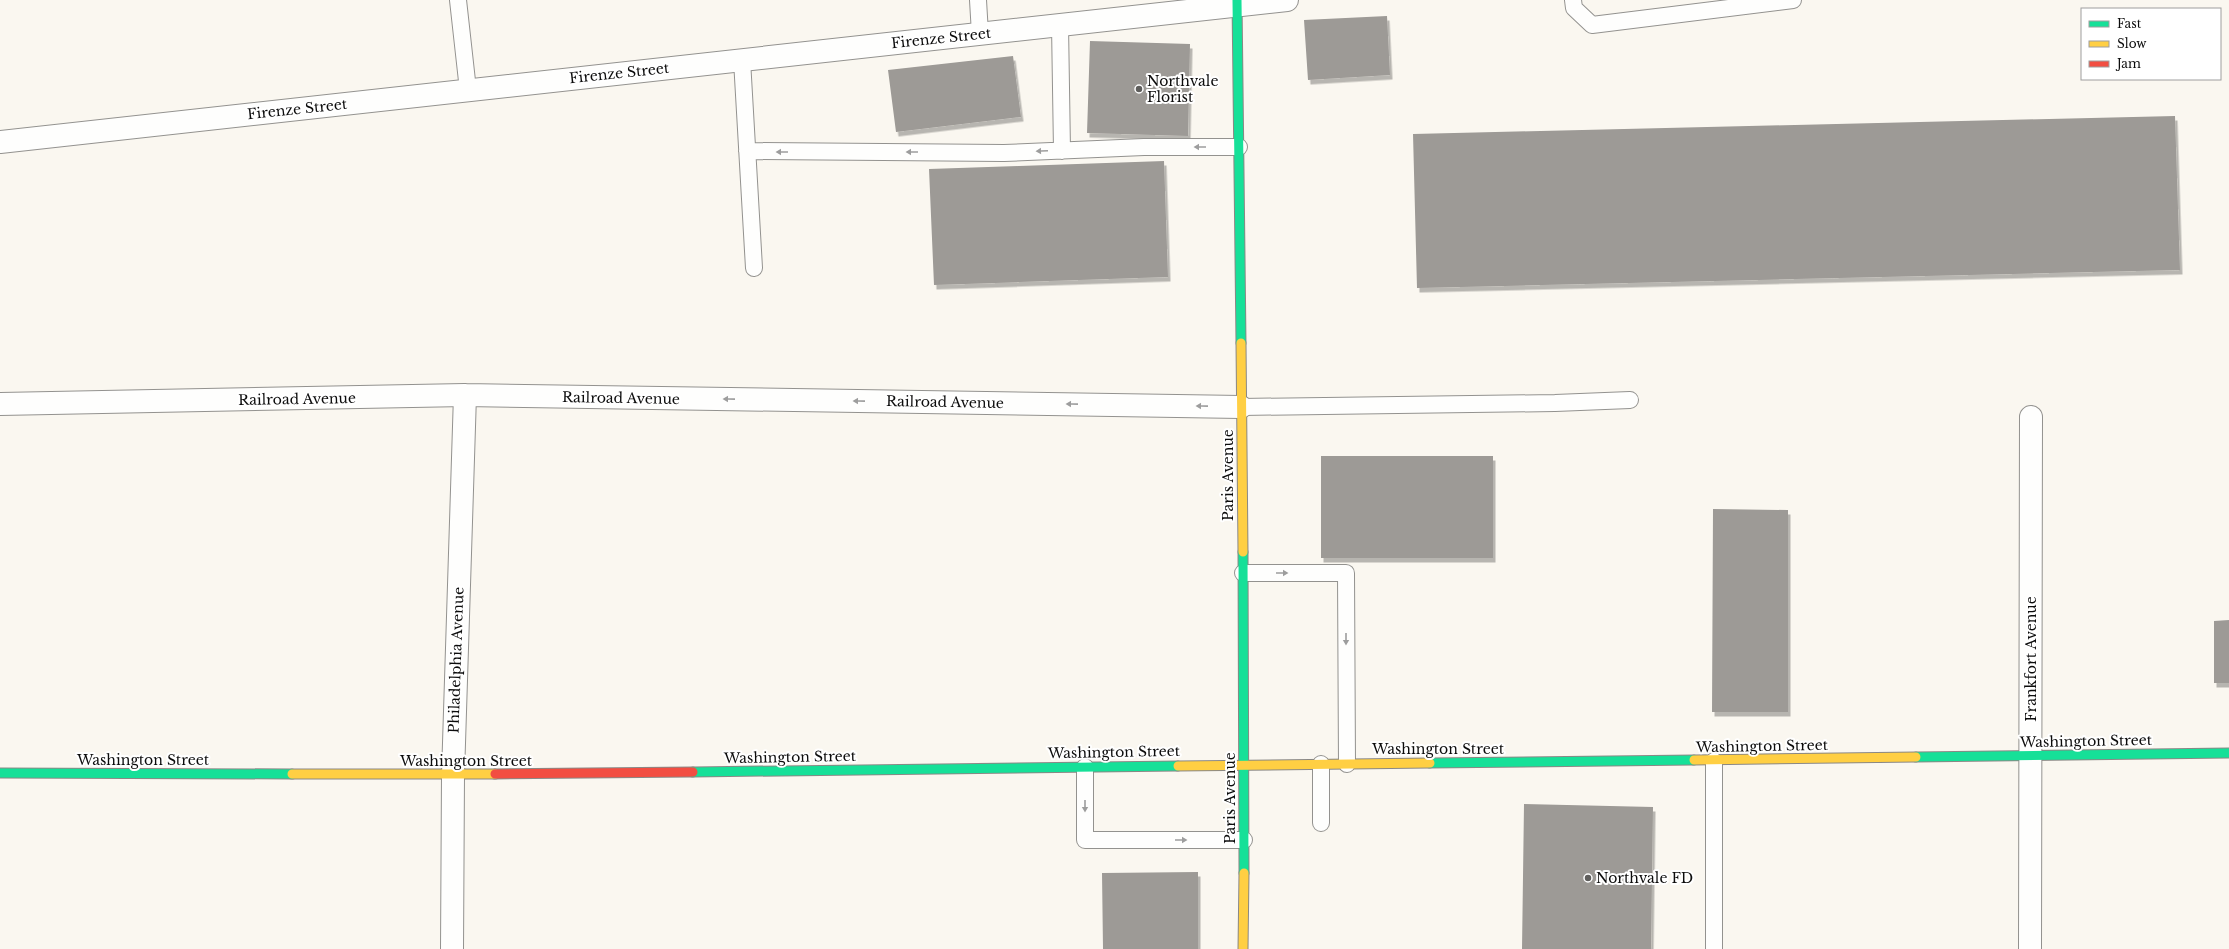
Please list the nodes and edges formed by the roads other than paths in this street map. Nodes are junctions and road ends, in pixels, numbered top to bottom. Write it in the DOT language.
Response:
graph roads {
  1 [pos="458,0"];
  2 [pos="978,0"];
  3 [pos="1287,0"];
  4 [pos="1573,0"];
  5 [pos="1793,0"];
  6 [pos="1237,2"];
  7 [pos="1060,25"];
  8 [pos="980,34"];
  9 [pos="742,60"];
  10 [pos="468,90"];
  11 [pos="0,142"];
  12 [pos="1239,147"];
  13 [pos="747,151"];
  14 [pos="1062,151"];
  15 [pos="754,268"];
  16 [pos="465,395"];
  17 [pos="1630,400"];
  18 [pos="0,404"];
  19 [pos="1242,407"];
  20 [pos="2031,418"];
  21 [pos="1243,574"];
  22 [pos="2229,753"];
  23 [pos="2031,756"];
  24 [pos="1714,761"];
  25 [pos="1245,764"];
  26 [pos="1321,764"];
  27 [pos="1347,764"];
  28 [pos="1085,767"];
  29 [pos="0,773"];
  30 [pos="453,775"];
  31 [pos="1321,823"];
  32 [pos="1244,840"];
  33 [pos="452,949"];
  34 [pos="1243,949"];
  35 [pos="1714,949"];
  36 [pos="2030,949"];
  1 -- 10 [label="lane"];
  2 -- 8 [label="lane"];
  3 -- 6 [label="street, Firenze Street"];
  4 -- 5 [label="lane"];
  6 -- 7 [label="street, Firenze Street"];
  6 -- 12 [label="street, Paris Avenue"];
  7 -- 8 [label="street, Firenze Street"];
  7 -- 14 [label="lane"];
  8 -- 9 [label="street, Firenze Street"];
  9 -- 10 [label="street, Firenze Street"];
  9 -- 13 [label="lane"];
  10 -- 11 [label="street, Firenze Street"];
  12 -- 14 [label="lane, one-way"];
  12 -- 19 [label="street, Paris Avenue"];
  14 -- 13 [label="lane, one-way"];
  13 -- 15 [label="lane"];
  16 -- 18 [label="street, Railroad Avenue"];
  19 -- 16 [label="street, Railroad Avenue, one-way"];
  16 -- 30 [label="street, Philadelphia Avenue"];
  17 -- 19 [label="lane"];
  19 -- 21 [label="street, Paris Avenue"];
  20 -- 23 [label="street, Frankfort Avenue"];
  21 -- 25 [label="street, Paris Avenue"];
  21 -- 27 [label="lane, one-way"];
  22 -- 23 [label="street, Washington Street"];
  23 -- 24 [label="street, Washington Street"];
  23 -- 36 [label="street, Frankfort Avenue"];
  24 -- 27 [label="street, Washington Street"];
  24 -- 35 [label="lane"];
  25 -- 26 [label="street, Washington Street"];
  25 -- 28 [label="street, Washington Street"];
  25 -- 32 [label="street, Paris Avenue"];
  26 -- 27 [label="street, Washington Street"];
  26 -- 31 [label="lane"];
  28 -- 30 [label="street, Washington Street"];
  28 -- 32 [label="lane, one-way"];
  29 -- 30 [label="street, Washington Street"];
  30 -- 33 [label="street, Philadelphia Avenue"];
  32 -- 34 [label="street, Paris Avenue"];
}
